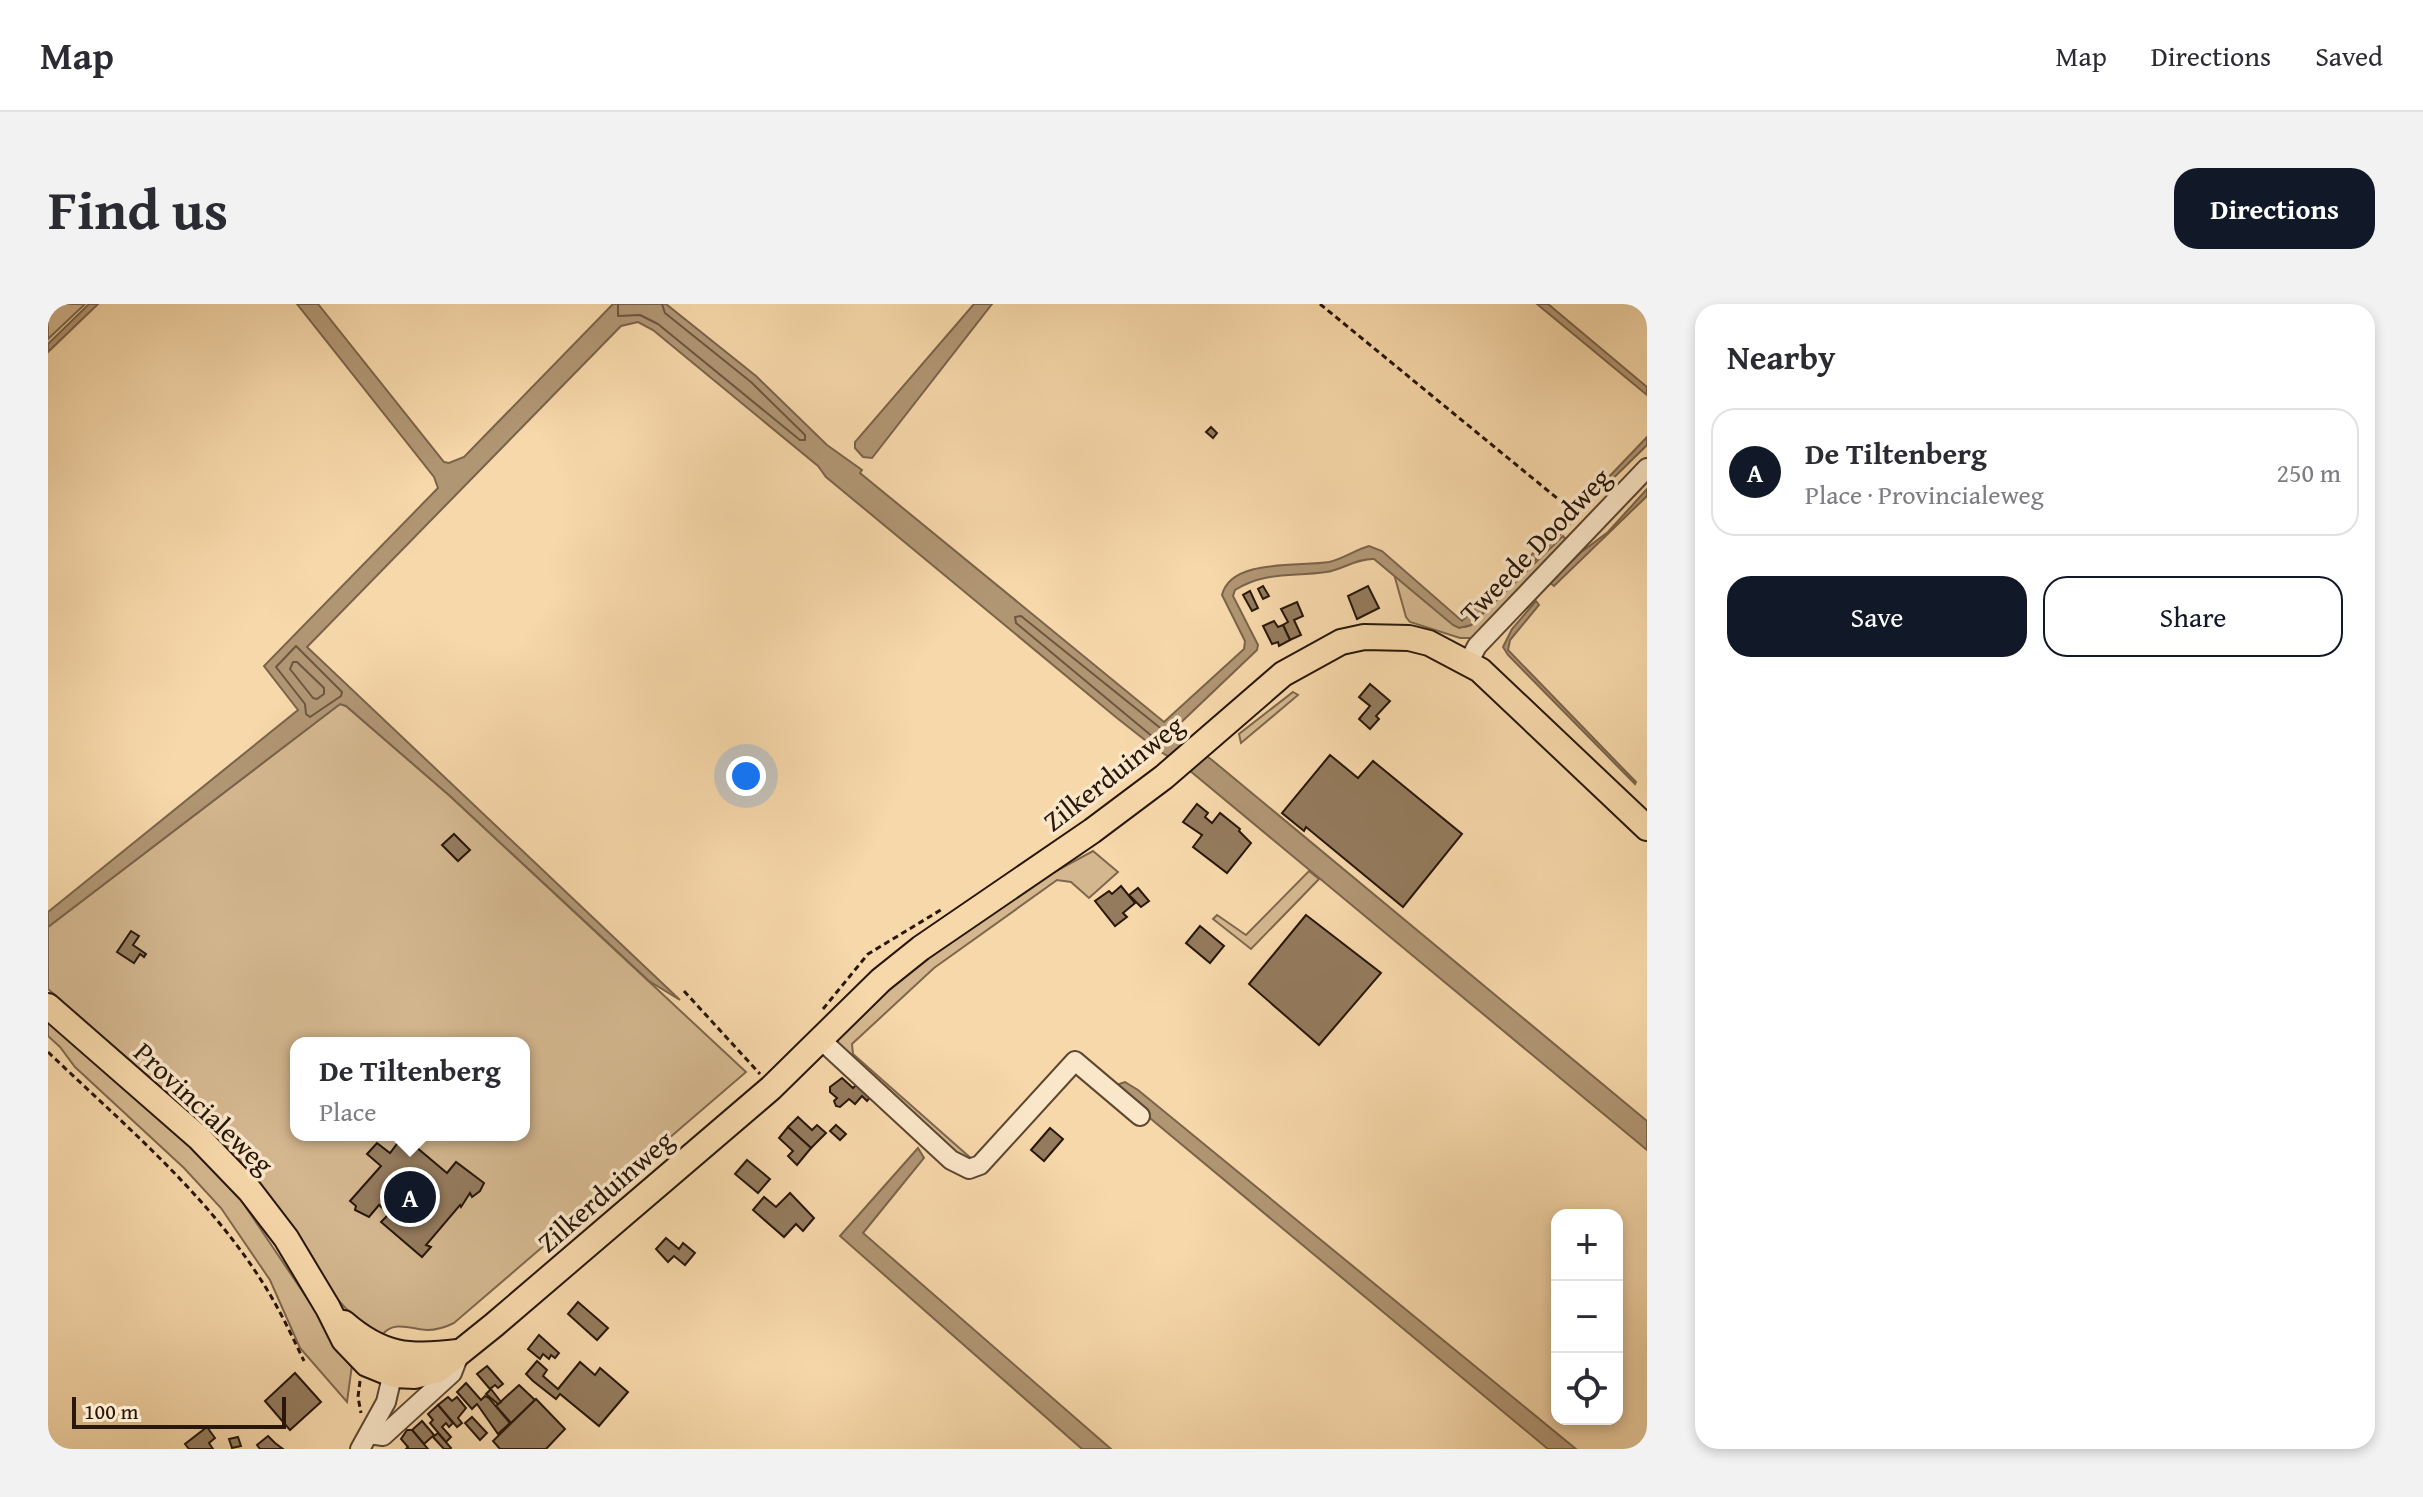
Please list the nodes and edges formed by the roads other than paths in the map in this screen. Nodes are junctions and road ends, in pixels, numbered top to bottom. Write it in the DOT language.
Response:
graph roads {
  1 [pos="1647,468"];
  2 [pos="1468,663"];
  3 [pos="1647,828"];
  4 [pos="48,1006"];
  5 [pos="820,1039"];
  6 [pos="1140,1116"];
  7 [pos="460,1351"];
  8 [pos="391,1367"];
  9 [pos="365,1441"];
  1 -- 2 [label="street, Tweede Doodweg"];
  2 -- 3 [label="main road, Zilkerduinweg"];
  2 -- 5 [label="main road, Zilkerduinweg"];
  4 -- 8 [label="main road, Provincialeweg"];
  5 -- 6 [label="street"];
  5 -- 7 [label="main road, Zilkerduinweg"];
  7 -- 8 [label="main road, Zilkerduinweg"];
  7 -- 9 [label="street, Zilkerduinweg"];
  8 -- 9 [label="street, Zilkerduinweg"];
}
